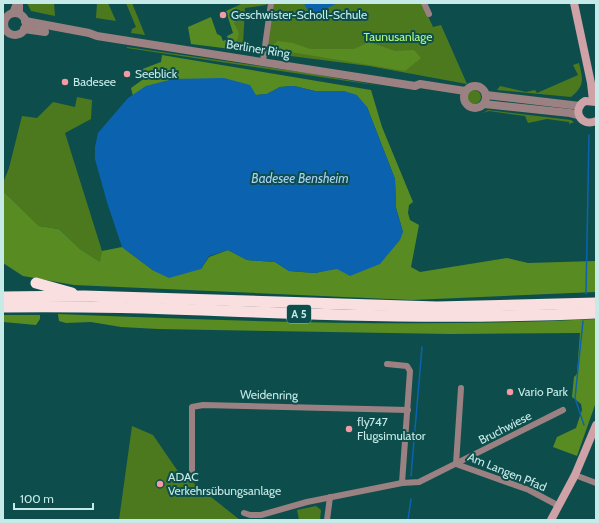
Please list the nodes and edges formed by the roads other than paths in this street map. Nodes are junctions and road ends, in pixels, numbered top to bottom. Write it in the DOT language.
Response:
graph roads {
  1 [pos="16,3"];
  2 [pos="20,3"];
  3 [pos="271,3"];
  4 [pos="424,3"];
  5 [pos="574,3"];
  6 [pos="16,13"];
  7 [pos="429,14"];
  8 [pos="4,22"];
  9 [pos="25,25"];
  10 [pos="263,62"];
  11 [pos="589,78"];
  12 [pos="596,88"];
  13 [pos="464,95"];
  14 [pos="486,95"];
  15 [pos="588,102"];
  16 [pos="484,104"];
  17 [pos="578,115"];
  18 [pos="595,124"];
  19 [pos="36,283"];
  20 [pos="84,296"];
  21 [pos="3,297"];
  22 [pos="596,303"];
  23 [pos="3,308"];
  24 [pos="596,313"];
  25 [pos="387,364"];
  26 [pos="462,388"];
  27 [pos="408,410"];
  28 [pos="563,410"];
  29 [pos="596,424"];
  30 [pos="456,464"];
  31 [pos="192,470"];
  32 [pos="575,475"];
  33 [pos="402,483"];
  34 [pos="596,483"];
  35 [pos="330,497"];
  36 [pos="559,506"];
  37 [pos="244,512"];
  38 [pos="327,520"];
  39 [pos="551,520"];
  1 -- 6 [label="street"];
  2 -- 6 [label="street"];
  3 -- 10 [label="street"];
  4 -- 7 [label="street"];
  5 -- 11 [label="main road"];
  6 -- 8 [label="street, Berliner Ring"];
  6 -- 9 [label="street"];
  8 -- 9 [label="street, Berliner Ring"];
  9 -- 10 [label="street, Berliner Ring"];
  10 -- 13 [label="street, Berliner Ring"];
  11 -- 12 [label="main road"];
  11 -- 15 [label="main road"];
  13 -- 14 [label="street, Berliner Ring"];
  13 -- 16 [label="street, Berliner Ring"];
  14 -- 15 [label="street, Berliner Ring"];
  14 -- 16 [label="street"];
  15 -- 17 [label="main road"];
  16 -- 17 [label="street, Berliner Ring"];
  17 -- 18 [label="main road, Berliner Ring"];
  19 -- 20 [label="highway"];
  20 -- 21 [label="highway, A 5"];
  20 -- 22 [label="highway, A 5"];
  23 -- 24 [label="highway, A 5"];
  25 -- 27 [label="street"];
  26 -- 30 [label="street"];
  27 -- 31 [label="street, Weidenring"];
  27 -- 33 [label="street"];
  28 -- 30 [label="street, Bruchwiese"];
  29 -- 32 [label="main road"];
  30 -- 33 [label="street, Am Langen Pfad"];
  30 -- 36 [label="street, Am Langen Pfad"];
  32 -- 34 [label="street"];
  32 -- 36 [label="main road"];
  33 -- 35 [label="street"];
  35 -- 37 [label="street"];
  35 -- 38 [label="street"];
  36 -- 39 [label="main road"];
}
